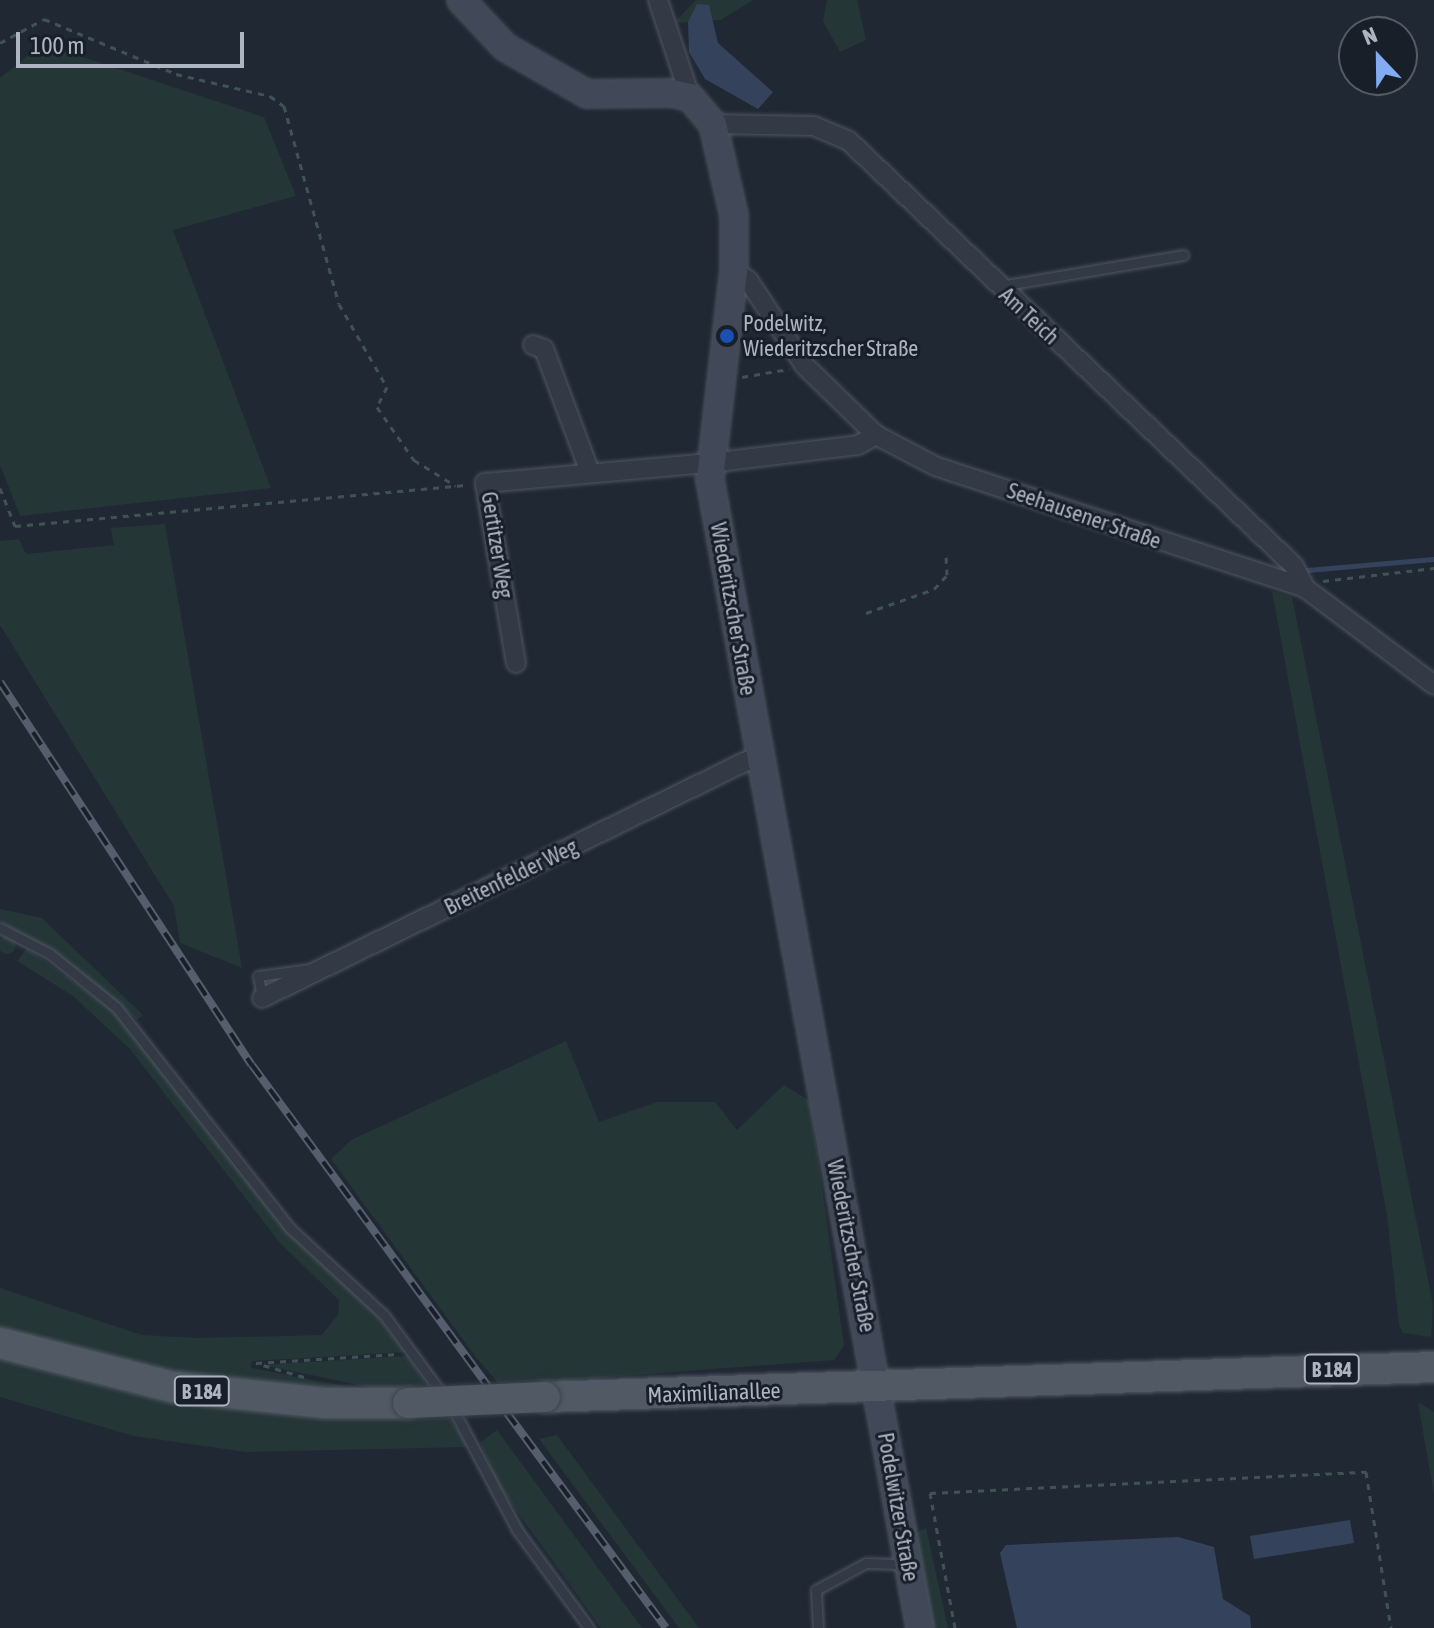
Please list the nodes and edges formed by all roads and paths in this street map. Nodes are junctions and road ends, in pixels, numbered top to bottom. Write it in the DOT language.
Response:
graph roads {
  1 [pos="461,0"];
  2 [pos="658,0"];
  3 [pos="0,43"];
  4 [pos="690,97"];
  5 [pos="713,124"];
  6 [pos="1183,255"];
  7 [pos="734,271"];
  8 [pos="997,286"];
  9 [pos="786,336"];
  10 [pos="533,345"];
  11 [pos="727,347"];
  12 [pos="805,366"];
  13 [pos="722,380"];
  14 [pos="876,435"];
  15 [pos="710,463"];
  16 [pos="590,473"];
  17 [pos="485,483"];
  18 [pos="456,486"];
  19 [pos="0,488"];
  20 [pos="946,554"];
  21 [pos="1434,568"];
  22 [pos="1305,588"];
  23 [pos="866,613"];
  24 [pos="516,663"];
  25 [pos="1434,685"];
  26 [pos="759,755"];
  27 [pos="0,928"];
  28 [pos="262,998"];
  29 [pos="0,1343"];
  30 [pos="411,1351"];
  31 [pos="1434,1367"];
  32 [pos="317,1379"];
  33 [pos="878,1385"];
  34 [pos="907,1563"];
  35 [pos="589,1628"];
  36 [pos="818,1628"];
  37 [pos="920,1628"];
  38 [pos="955,1628"];
  39 [pos="1391,1628"];
  1 -- 4 [label="street"];
  2 -- 4 [label="street"];
  3 -- 18 [label="path"];
  4 -- 5 [label="street, Wiederitzscher Straße"];
  5 -- 7 [label="street, Wiederitzscher Straße"];
  5 -- 8 [label="street, Am Teich"];
  6 -- 8 [label="lane"];
  7 -- 9 [label="street, Seehausener Straße"];
  7 -- 11 [label="street, Wiederitzscher Straße"];
  8 -- 22 [label="street, Am Teich"];
  9 -- 11 [label="path"];
  9 -- 12 [label="street, Seehausener Straße"];
  10 -- 16 [label="street"];
  11 -- 13 [label="street, Wiederitzscher Straße"];
  12 -- 13 [label="path"];
  12 -- 14 [label="street, Seehausener Straße"];
  13 -- 15 [label="street, Wiederitzscher Straße"];
  14 -- 15 [label="street"];
  14 -- 22 [label="street, Seehausener Straße"];
  15 -- 16 [label="street, Gertitzer Weg"];
  15 -- 26 [label="street, Wiederitzscher Straße"];
  16 -- 17 [label="street, Gertitzer Weg"];
  17 -- 18 [label="path"];
  17 -- 24 [label="street, Gertitzer Weg"];
  18 -- 19 [label="path"];
  20 -- 23 [label="path"];
  21 -- 22 [label="path"];
  22 -- 25 [label="street, Seehausener Straße"];
  26 -- 28 [label="street, Breitenfelder Weg"];
  26 -- 33 [label="street, Wiederitzscher Straße"];
  27 -- 30 [label="lane"];
  29 -- 33 [label="main road, Maximilianallee / B 184, bridge"];
  30 -- 32 [label="path"];
  30 -- 35 [label="lane"];
  31 -- 33 [label="main road, Maximilianallee / B 184"];
  33 -- 34 [label="street, Podelwitzer Straße"];
  34 -- 36 [label="lane"];
  34 -- 37 [label="street, Podelwitzer Straße"];
  38 -- 39 [label="path"];
}
